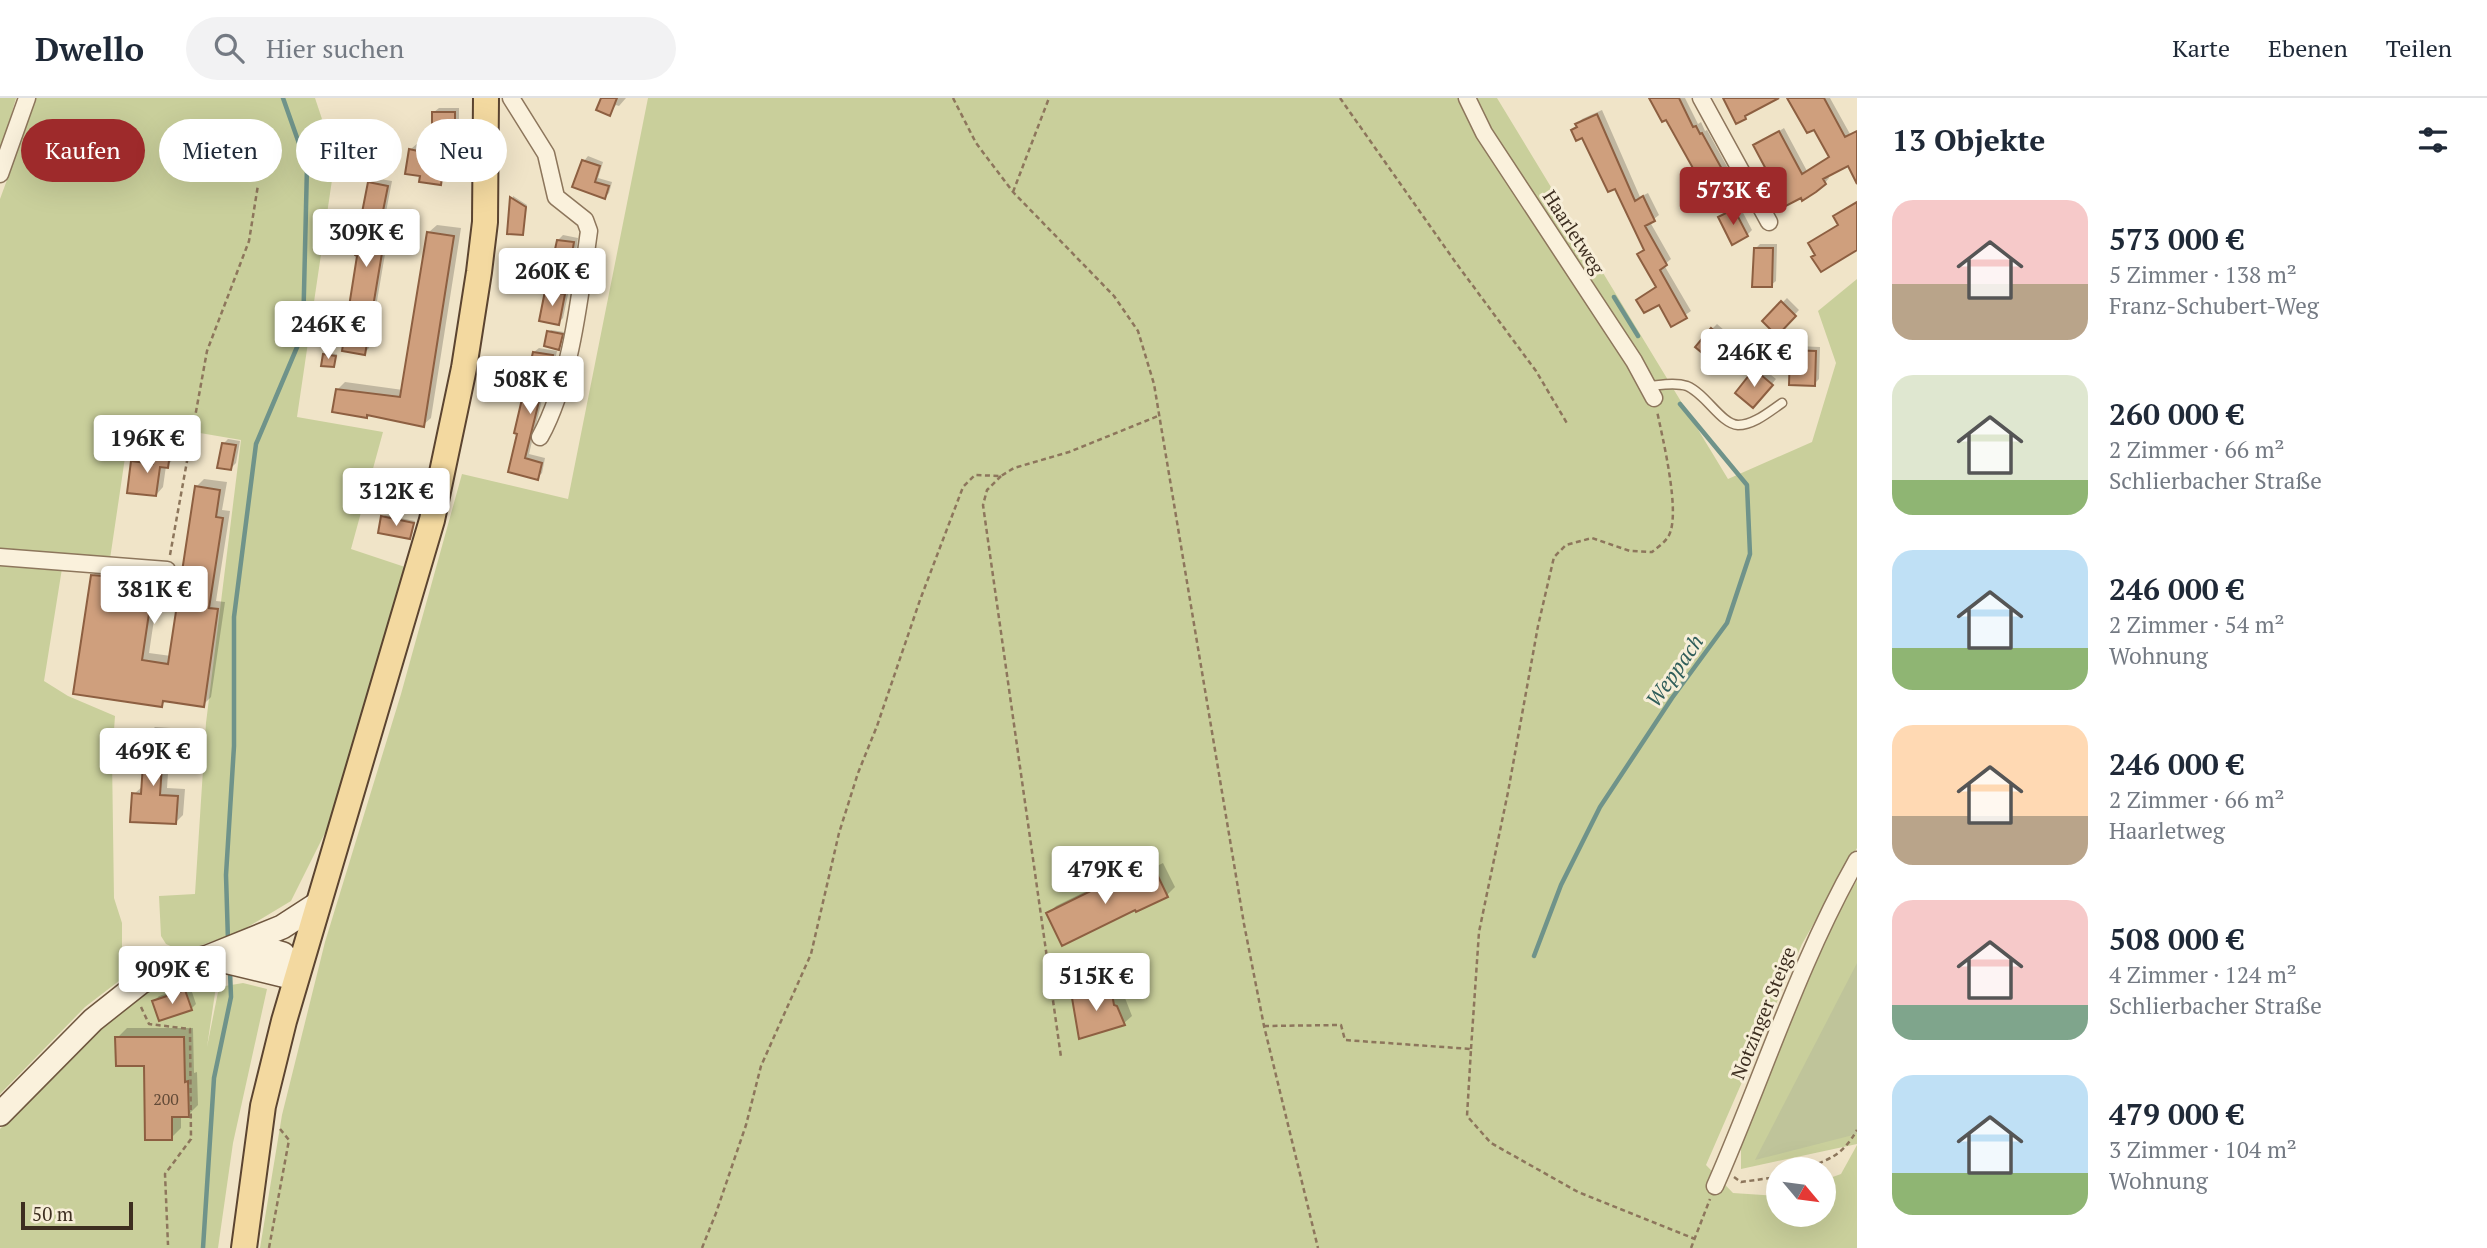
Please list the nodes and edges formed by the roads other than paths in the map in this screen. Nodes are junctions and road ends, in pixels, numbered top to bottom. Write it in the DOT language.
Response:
graph roads {
  1 [pos="27,98"];
  2 [pos="486,98"];
  3 [pos="511,98"];
  4 [pos="1467,98"];
  5 [pos="1701,98"];
  6 [pos="0,174"];
  7 [pos="1769,222"];
  8 [pos="1651,392"];
  9 [pos="1782,403"];
  10 [pos="540,437"];
  11 [pos="0,557"];
  12 [pos="167,570"];
  13 [pos="1857,860"];
  14 [pos="316,905"];
  15 [pos="256,950"];
  16 [pos="208,957"];
  17 [pos="295,978"];
  18 [pos="0,1114"];
  19 [pos="1715,1186"];
  20 [pos="244,1248"];
  1 -- 6 [label="street"];
  2 -- 14 [label="main road"];
  3 -- 10 [label="street"];
  4 -- 8 [label="street, Haarletweg"];
  5 -- 7 [label="street"];
  8 -- 9 [label="lane"];
  11 -- 12 [label="street"];
  13 -- 19 [label="street, Notzinger Steige"];
  14 -- 15 [label="street"];
  14 -- 17 [label="main road"];
  15 -- 16 [label="street"];
  15 -- 16 [label="street"];
  15 -- 17 [label="street"];
  16 -- 18 [label="street"];
  17 -- 20 [label="main road"];
}
